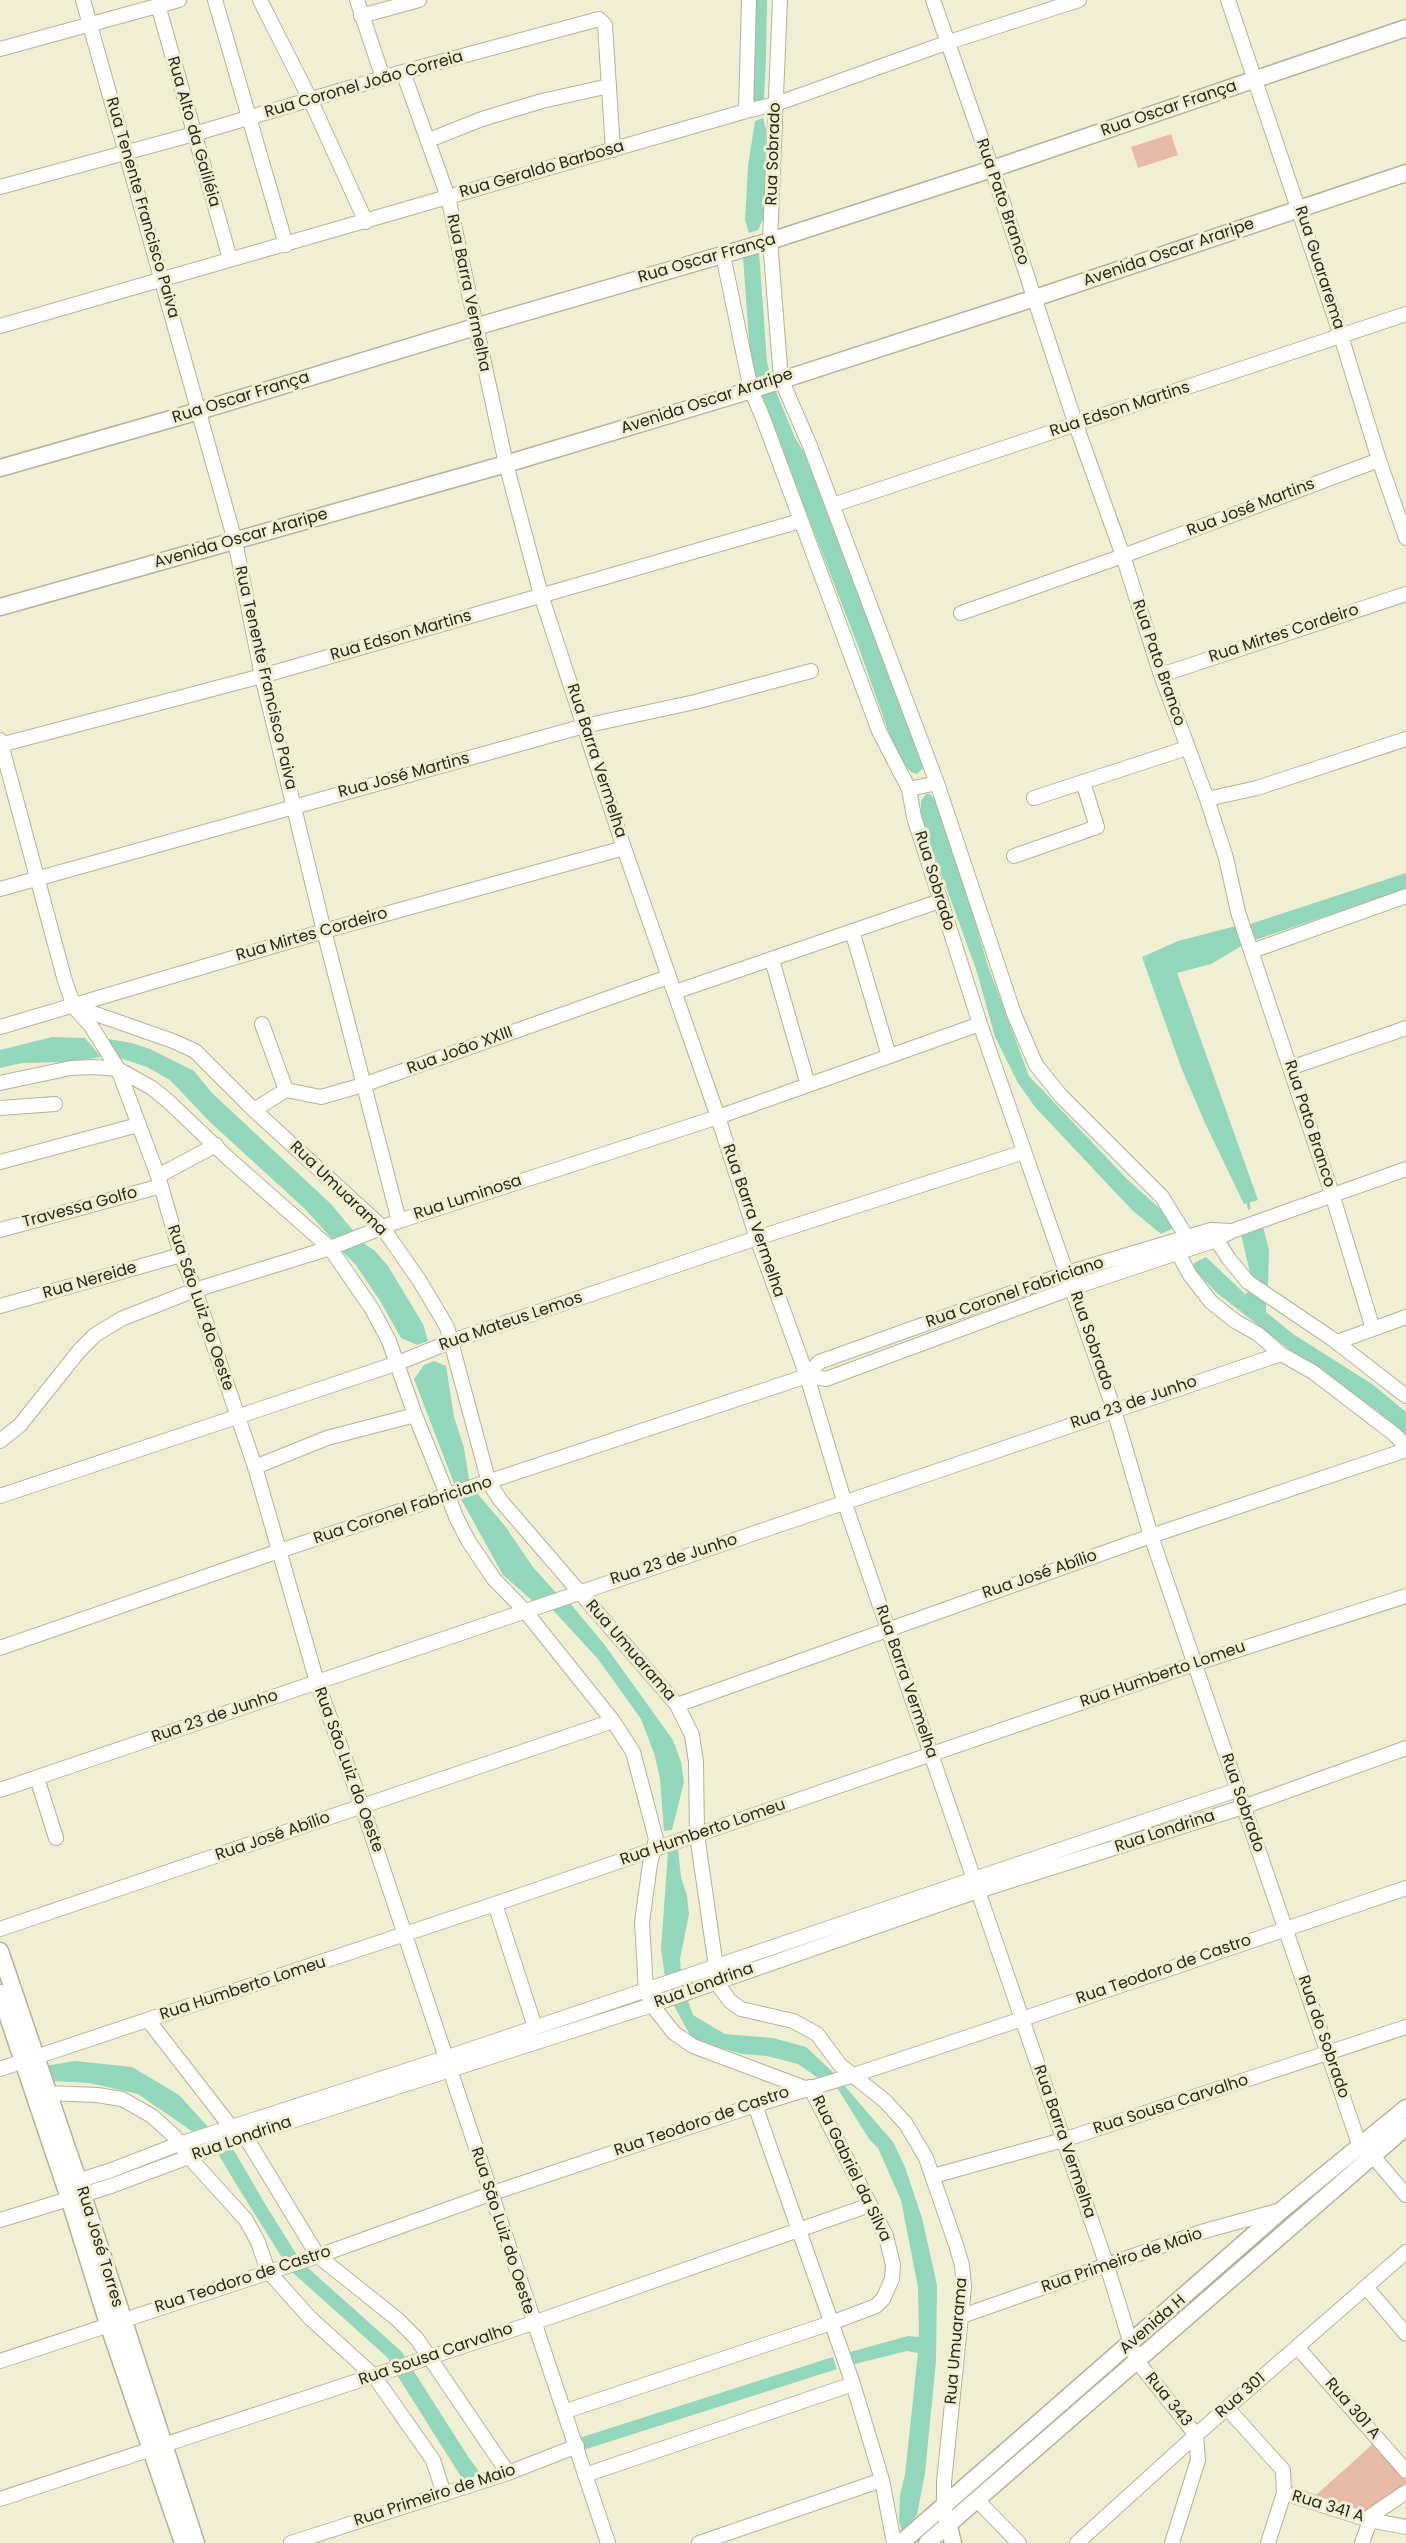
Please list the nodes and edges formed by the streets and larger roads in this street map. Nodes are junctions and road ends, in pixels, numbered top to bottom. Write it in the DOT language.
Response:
graph roads {
  1 [pos="83,0"];
  2 [pos="179,0"];
  3 [pos="215,0"];
  4 [pos="260,0"];
  5 [pos="357,0"];
  6 [pos="419,0"];
  7 [pos="749,0"];
  8 [pos="780,0"];
  9 [pos="933,0"];
  10 [pos="1078,0"];
  11 [pos="1228,0"];
  12 [pos="158,5"];
  13 [pos="361,16"];
  14 [pos="90,23"];
  15 [pos="1406,28"];
  16 [pos="946,43"];
  17 [pos="0,49"];
  18 [pos="403,72"];
  19 [pos="383,78"];
  20 [pos="1254,80"];
  21 [pos="609,86"];
  22 [pos="310,99"];
  23 [pos="776,104"];
  24 [pos="746,111"];
  25 [pos="250,118"];
  26 [pos="194,134"];
  27 [pos="429,140"];
  28 [pos="613,150"];
  29 [pos="126,154"];
  30 [pos="992,169"];
  31 [pos="1406,172"];
  32 [pos="0,187"];
  33 [pos="448,197"];
  34 [pos="1299,208"];
  35 [pos="366,222"];
  36 [pos="770,241"];
  37 [pos="286,244"];
  38 [pos="723,255"];
  39 [pos="230,259"];
  40 [pos="163,279"];
  41 [pos="1035,298"];
  42 [pos="1406,314"];
  43 [pos="0,326"];
  44 [pos="475,327"];
  45 [pos="1341,336"];
  46 [pos="781,379"];
  47 [pos="751,390"];
  48 [pos="199,411"];
  49 [pos="1076,425"];
  50 [pos="1379,460"];
  51 [pos="506,464"];
  52 [pos="0,468"];
  53 [pos="833,505"];
  54 [pos="800,521"];
  55 [pos="1406,538"];
  56 [pos="234,542"];
  57 [pos="1123,556"];
  58 [pos="1406,594"];
  59 [pos="541,595"];
  60 [pos="0,607"];
  61 [pos="961,613"];
  62 [pos="811,671"];
  63 [pos="1161,675"];
  64 [pos="262,676"];
  65 [pos="584,726"];
  66 [pos="1406,739"];
  67 [pos="0,743"];
  68 [pos="1187,748"];
  69 [pos="1083,782"];
  70 [pos="937,783"];
  71 [pos="909,789"];
  72 [pos="1034,798"];
  73 [pos="1207,799"];
  74 [pos="294,806"];
  75 [pos="624,848"];
  76 [pos="1014,856"];
  77 [pos="38,878"];
  78 [pos="0,889"];
  79 [pos="1406,896"];
  80 [pos="940,901"];
  81 [pos="324,931"];
  82 [pos="852,931"];
  83 [pos="1252,951"];
  84 [pos="772,960"];
  85 [pos="668,977"];
  86 [pos="675,992"];
  87 [pos="74,1007"];
  88 [pos="262,1024"];
  89 [pos="980,1024"];
  90 [pos="0,1027"];
  91 [pos="1406,1028"];
  92 [pos="889,1056"];
  93 [pos="1290,1068"];
  94 [pos="118,1069"];
  95 [pos="0,1083"];
  96 [pos="363,1085"];
  97 [pos="808,1085"];
  98 [pos="286,1090"];
  99 [pos="55,1104"];
  100 [pos="0,1108"];
  101 [pos="254,1110"];
  102 [pos="718,1117"];
  103 [pos="138,1125"];
  104 [pos="216,1145"];
  105 [pos="1024,1152"];
  106 [pos="0,1162"];
  107 [pos="1406,1169"];
  108 [pos="160,1181"];
  109 [pos="1332,1194"];
  110 [pos="399,1221"];
  111 [pos="382,1227"];
  112 [pos="0,1230"];
  113 [pos="1214,1235"];
  114 [pos="757,1238"];
  115 [pos="1190,1242"];
  116 [pos="1174,1247"];
  117 [pos="330,1248"];
  118 [pos="181,1255"];
  119 [pos="1067,1273"];
  120 [pos="1072,1288"];
  121 [pos="195,1290"];
  122 [pos="0,1306"];
  123 [pos="1406,1317"];
  124 [pos="1373,1329"];
  125 [pos="452,1341"];
  126 [pos="1337,1342"];
  127 [pos="1281,1354"];
  128 [pos="398,1363"];
  129 [pos="807,1376"];
  130 [pos="1406,1396"];
  131 [pos="1114,1410"];
  132 [pos="415,1415"];
  133 [pos="237,1417"];
  134 [pos="0,1441"];
  135 [pos="1406,1448"];
  136 [pos="255,1467"];
  137 [pos="489,1483"];
  138 [pos="448,1495"];
  139 [pos="0,1496"];
  140 [pos="845,1504"];
  141 [pos="1151,1536"];
  142 [pos="279,1551"];
  143 [pos="579,1592"];
  144 [pos="1406,1596"];
  145 [pos="525,1611"];
  146 [pos="888,1628"];
  147 [pos="0,1648"];
  148 [pos="1194,1664"];
  149 [pos="317,1682"];
  150 [pos="677,1705"];
  151 [pos="614,1721"];
  152 [pos="1406,1748"];
  153 [pos="930,1754"];
  154 [pos="37,1778"];
  155 [pos="0,1790"];
  156 [pos="1237,1790"];
  157 [pos="362,1806"];
  158 [pos="1243,1807"];
  159 [pos="697,1835"];
  160 [pos="56,1838"];
  161 [pos="654,1850"];
  162 [pos="975,1885"];
  163 [pos="1406,1888"];
  164 [pos="495,1904"];
  165 [pos="1285,1928"];
  166 [pos="0,1929"];
  167 [pos="405,1934"];
  168 [pos="789,1949"];
  169 [pos="0,1951"];
  170 [pos="716,1967"];
  171 [pos="716,1982"];
  172 [pos="646,1990"];
  173 [pos="0,1993"];
  174 [pos="652,2004"];
  175 [pos="1022,2019"];
  176 [pos="148,2020"];
  177 [pos="535,2027"];
  178 [pos="1406,2027"];
  179 [pos="1329,2054"];
  180 [pos="30,2058"];
  181 [pos="447,2065"];
  182 [pos="0,2069"];
  183 [pos="854,2075"];
  184 [pos="807,2087"];
  185 [pos="47,2093"];
  186 [pos="755,2105"];
  187 [pos="1406,2108"];
  188 [pos="231,2127"];
  189 [pos="1406,2127"];
  190 [pos="245,2136"];
  191 [pos="1063,2140"];
  192 [pos="179,2144"];
  193 [pos="1366,2151"];
  194 [pos="189,2157"];
  195 [pos="933,2176"];
  196 [pos="74,2189"];
  197 [pos="490,2194"];
  198 [pos="1406,2194"];
  199 [pos="870,2205"];
  200 [pos="1283,2210"];
  201 [pos="0,2220"];
  202 [pos="798,2231"];
  203 [pos="1256,2233"];
  204 [pos="1268,2246"];
  205 [pos="1406,2252"];
  206 [pos="318,2256"];
  207 [pos="1107,2266"];
  208 [pos="268,2271"];
  209 [pos="1366,2288"];
  210 [pos="962,2316"];
  211 [pos="115,2322"];
  212 [pos="533,2323"];
  213 [pos="831,2323"];
  214 [pos="1406,2334"];
  215 [pos="1131,2344"];
  216 [pos="1298,2348"];
  217 [pos="430,2356"];
  218 [pos="0,2361"];
  219 [pos="1137,2361"];
  220 [pos="374,2376"];
  221 [pos="853,2384"];
  222 [pos="1227,2408"];
  223 [pos="566,2411"];
  224 [pos="1196,2435"];
  225 [pos="577,2446"];
  226 [pos="158,2447"];
  227 [pos="1406,2471"];
  228 [pos="508,2473"];
  229 [pos="585,2475"];
  230 [pos="882,2480"];
  231 [pos="1406,2492"];
  232 [pos="1284,2493"];
  233 [pos="444,2494"];
  234 [pos="0,2499"];
  235 [pos="976,2499"];
  236 [pos="944,2506"];
  237 [pos="1369,2520"];
  238 [pos="949,2523"];
  239 [pos="1406,2527"];
  240 [pos="183,2543"];
  241 [pos="196,2543"];
  242 [pos="291,2543"];
  243 [pos="608,2543"];
  244 [pos="699,2543"];
  245 [pos="894,2543"];
  246 [pos="901,2543"];
  247 [pos="927,2543"];
  248 [pos="953,2543"];
  249 [pos="1019,2543"];
  250 [pos="1077,2543"];
  251 [pos="1172,2543"];
  252 [pos="1268,2543"];
  253 [pos="1362,2543"];
  1 -- 14 [label="street, Rua Tenente Francisco Paiva"];
  2 -- 12 [label="street"];
  3 -- 25 [label="street"];
  4 -- 22 [label="street"];
  5 -- 13 [label="street"];
  6 -- 13 [label="street"];
  7 -- 24 [label="street"];
  8 -- 23 [label="street, Rua Sobrado"];
  9 -- 16 [label="street, Rua Pato Branco"];
  10 -- 16 [label="street, Rua Geraldo Barbosa"];
  11 -- 20 [label="street, Rua Guararema"];
  12 -- 14 [label="street"];
  12 -- 26 [label="street, Rua Alto da Galiléia"];
  13 -- 19 [label="street"];
  14 -- 17 [label="street"];
  14 -- 29 [label="street, Rua Tenente Francisco Paiva"];
  15 -- 20 [label="street, Rua Oscar França"];
  16 -- 23 [label="street, Rua Geraldo Barbosa"];
  16 -- 30 [label="street, Rua Pato Branco"];
  18 -- 19 [label="street, Rua Coronel João Correia"];
  18 -- 21 [label="street, Rua Coronel João Correia"];
  18 -- 27 [label="street, Rua Barra Vermelha"];
  19 -- 22 [label="street, Rua Coronel João Correia"];
  20 -- 30 [label="street, Rua Oscar França"];
  20 -- 34 [label="street, Rua Guararema"];
  21 -- 27 [label="street"];
  21 -- 28 [label="street, Rua Coronel João Correia"];
  22 -- 25 [label="street, Rua Coronel João Correia"];
  22 -- 35 [label="street"];
  23 -- 24 [label="street, Rua Geraldo Barbosa"];
  23 -- 36 [label="street, Rua Sobrado"];
  24 -- 28 [label="street, Rua Geraldo Barbosa"];
  25 -- 26 [label="street, Rua Coronel João Correia"];
  25 -- 37 [label="street"];
  26 -- 29 [label="street, Rua Coronel João Correia"];
  26 -- 39 [label="street, Rua Alto da Galiléia"];
  27 -- 33 [label="street, Rua Barra Vermelha"];
  28 -- 33 [label="street, Rua Geraldo Barbosa"];
  29 -- 32 [label="street, Rua Coronel João Correia"];
  29 -- 40 [label="street, Rua Tenente Francisco Paiva"];
  30 -- 36 [label="street, Rua Oscar França"];
  30 -- 41 [label="street, Rua Pato Branco"];
  31 -- 34 [label="street, Avenida Oscar Araripe"];
  33 -- 35 [label="street, Rua Geraldo Barbosa"];
  33 -- 44 [label="street, Rua Barra Vermelha"];
  34 -- 41 [label="street, Avenida Oscar Araripe"];
  34 -- 45 [label="street, Rua Guararema"];
  35 -- 37 [label="street, Rua Geraldo Barbosa"];
  36 -- 38 [label="street, Rua Oscar França"];
  36 -- 46 [label="street, Rua Sobrado"];
  37 -- 39 [label="street, Rua Geraldo Barbosa"];
  38 -- 44 [label="street, Rua Oscar França"];
  38 -- 47 [label="street, Rua Sobrado"];
  39 -- 40 [label="street, Rua Geraldo Barbosa"];
  40 -- 43 [label="street, Rua Geraldo Barbosa"];
  40 -- 48 [label="street, Rua Tenente Francisco Paiva"];
  41 -- 46 [label="street, Avenida Oscar Araripe"];
  41 -- 49 [label="street, Rua Pato Branco"];
  42 -- 45 [label="street, Rua Edson Martins"];
  44 -- 48 [label="street, Rua Oscar França"];
  44 -- 51 [label="street, Rua Barra Vermelha"];
  45 -- 49 [label="street, Rua Edson Martins"];
  45 -- 50 [label="street, Rua Guararema"];
  46 -- 47 [label="street, Avenida Oscar Araripe"];
  46 -- 53 [label="street, Rua Sobrado"];
  47 -- 51 [label="street, Avenida Oscar Araripe"];
  47 -- 54 [label="street, Rua Sobrado"];
  48 -- 52 [label="street, Rua Oscar França"];
  48 -- 56 [label="street, Rua Tenente Francisco Paiva"];
  49 -- 53 [label="street, Rua Edson Martins"];
  49 -- 57 [label="street, Rua Pato Branco"];
  50 -- 55 [label="street, Rua Guararema"];
  50 -- 57 [label="street, Rua José Martins"];
  51 -- 56 [label="street, Avenida Oscar Araripe"];
  51 -- 59 [label="street, Rua Barra Vermelha"];
  53 -- 70 [label="street, Rua Sobrado"];
  54 -- 59 [label="street, Rua Edson Martins"];
  54 -- 71 [label="street, Rua Sobrado"];
  56 -- 60 [label="street, Avenida Oscar Araripe"];
  56 -- 64 [label="street, Rua Tenente Francisco Paiva"];
  57 -- 61 [label="street, Rua José Martins"];
  57 -- 63 [label="street, Rua Pato Branco"];
  58 -- 63 [label="street, Rua Mirtes Cordeiro"];
  59 -- 64 [label="street, Rua Edson Martins"];
  59 -- 65 [label="street, Rua Barra Vermelha"];
  62 -- 65 [label="street, Rua José Martins"];
  63 -- 68 [label="street, Rua Pato Branco"];
  64 -- 67 [label="street, Rua Edson Martins"];
  64 -- 74 [label="street, Rua Tenente Francisco Paiva"];
  65 -- 74 [label="street, Rua José Martins"];
  65 -- 75 [label="street, Rua Barra Vermelha"];
  66 -- 73 [label="street"];
  67 -- 77 [label="street"];
  68 -- 69 [label="street"];
  68 -- 73 [label="street, Rua Pato Branco"];
  69 -- 72 [label="street"];
  69 -- 76 [label="street"];
  70 -- 71 [label="street"];
  70 -- 115 [label="street, Rua Sobrado"];
  71 -- 80 [label="street, Rua Sobrado"];
  73 -- 83 [label="street, Rua Pato Branco"];
  74 -- 77 [label="street, Rua José Martins"];
  74 -- 81 [label="street, Rua Tenente Francisco Paiva"];
  75 -- 81 [label="street, Rua Mirtes Cordeiro"];
  75 -- 85 [label="street, Rua Barra Vermelha"];
  77 -- 78 [label="street, Rua José Martins"];
  77 -- 87 [label="street"];
  79 -- 83 [label="street"];
  80 -- 82 [label="street"];
  80 -- 89 [label="street, Rua Sobrado"];
  81 -- 87 [label="street, Rua Mirtes Cordeiro"];
  81 -- 96 [label="street, Rua Tenente Francisco Paiva"];
  82 -- 84 [label="street"];
  82 -- 92 [label="street"];
  83 -- 93 [label="street, Rua Pato Branco"];
  84 -- 86 [label="street"];
  84 -- 97 [label="street"];
  85 -- 86 [label="street, Rua Barra Vermelha"];
  85 -- 96 [label="street, Rua João XXIII"];
  86 -- 102 [label="street, Rua Barra Vermelha"];
  87 -- 90 [label="street, Rua Mirtes Cordeiro"];
  87 -- 94 [label="street, Rua São Luiz do Oeste"];
  87 -- 101 [label="street, Rua Umuarama"];
  88 -- 98 [label="street"];
  89 -- 92 [label="street, Rua Luminosa"];
  89 -- 105 [label="street, Rua Sobrado"];
  91 -- 93 [label="street"];
  92 -- 97 [label="street, Rua Luminosa"];
  93 -- 109 [label="street, Rua Pato Branco"];
  94 -- 95 [label="street"];
  94 -- 103 [label="street, Rua São Luiz do Oeste"];
  94 -- 104 [label="street"];
  96 -- 98 [label="street, Rua João XXIII"];
  96 -- 110 [label="street, Rua Tenente Francisco Paiva"];
  97 -- 102 [label="street, Rua Luminosa"];
  98 -- 101 [label="street"];
  99 -- 100 [label="street"];
  101 -- 111 [label="street, Rua Umuarama"];
  102 -- 110 [label="street, Rua Luminosa"];
  102 -- 114 [label="street, Rua Barra Vermelha"];
  103 -- 106 [label="street"];
  103 -- 108 [label="street, Rua São Luiz do Oeste"];
  104 -- 108 [label="street, Travessa Golfo"];
  104 -- 117 [label="street"];
  105 -- 114 [label="street, Rua Mateus Lemos"];
  105 -- 119 [label="street, Rua Sobrado"];
  107 -- 109 [label="street, Rua Coronel Fabriciano"];
  108 -- 112 [label="street, Travessa Golfo"];
  108 -- 118 [label="street, Rua São Luiz do Oeste"];
  109 -- 113 [label="street, Rua Coronel Fabriciano"];
  109 -- 124 [label="street, Rua Pato Branco"];
  110 -- 111 [label="street, Rua Luminosa"];
  111 -- 117 [label="street, Rua Luminosa"];
  111 -- 125 [label="street, Rua Umuarama"];
  113 -- 115 [label="street, Rua Coronel Fabriciano"];
  113 -- 126 [label="street"];
  114 -- 125 [label="street, Rua Mateus Lemos"];
  114 -- 129 [label="street, Rua Barra Vermelha"];
  115 -- 116 [label="street, Rua Coronel Fabriciano"];
  116 -- 119 [label="street, Rua Coronel Fabriciano"];
  116 -- 120 [label="street, Rua Coronel Fabriciano"];
  116 -- 127 [label="street"];
  117 -- 121 [label="street, Rua Luminosa"];
  117 -- 128 [label="street"];
  118 -- 121 [label="street, Rua São Luiz do Oeste"];
  118 -- 122 [label="street, Rua Nereide"];
  119 -- 120 [label="street, Rua Sobrado"];
  119 -- 129 [label="street, Rua Coronel Fabriciano"];
  120 -- 129 [label="street, Rua Coronel Fabriciano"];
  120 -- 131 [label="street, Rua Sobrado"];
  121 -- 133 [label="street, Rua São Luiz do Oeste"];
  121 -- 134 [label="street, Rua Luminosa"];
  123 -- 124 [label="street"];
  124 -- 126 [label="street"];
  125 -- 128 [label="street, Rua Mateus Lemos"];
  125 -- 137 [label="street, Rua Umuarama"];
  126 -- 130 [label="street"];
  127 -- 131 [label="street, Rua 23 de Junho"];
  127 -- 135 [label="street"];
  128 -- 132 [label="street"];
  128 -- 133 [label="street, Rua Mateus Lemos"];
  129 -- 137 [label="street, Rua Coronel Fabriciano"];
  129 -- 140 [label="street, Rua Barra Vermelha"];
  131 -- 140 [label="street, Rua 23 de Junho"];
  131 -- 141 [label="street, Rua Sobrado"];
  132 -- 136 [label="street"];
  132 -- 138 [label="street"];
  133 -- 136 [label="street, Rua São Luiz do Oeste"];
  133 -- 139 [label="street, Rua Mateus Lemos"];
  135 -- 141 [label="street, Rua José Abílio"];
  136 -- 142 [label="street, Rua São Luiz do Oeste"];
  137 -- 138 [label="street, Rua Coronel Fabriciano"];
  137 -- 143 [label="street, Rua Umuarama"];
  138 -- 142 [label="street, Rua Coronel Fabriciano"];
  138 -- 145 [label="street"];
  140 -- 143 [label="street, Rua 23 de Junho"];
  140 -- 146 [label="street, Rua Barra Vermelha"];
  141 -- 146 [label="street, Rua José Abílio"];
  141 -- 148 [label="street, Rua Sobrado"];
  142 -- 147 [label="street, Rua Coronel Fabriciano"];
  142 -- 149 [label="street, Rua São Luiz do Oeste"];
  143 -- 145 [label="street, Rua 23 de Junho"];
  143 -- 150 [label="street, Rua Umuarama"];
  144 -- 148 [label="street, Rua Humberto Lomeu"];
  145 -- 149 [label="street, Rua 23 de Junho"];
  145 -- 151 [label="street"];
  146 -- 150 [label="street, Rua José Abílio"];
  146 -- 153 [label="street, Rua Barra Vermelha"];
  148 -- 153 [label="street, Rua Humberto Lomeu"];
  148 -- 156 [label="street, Rua Sobrado"];
  149 -- 154 [label="street, Rua 23 de Junho"];
  149 -- 157 [label="street, Rua São Luiz do Oeste"];
  150 -- 159 [label="street, Rua Umuarama"];
  151 -- 157 [label="street, Rua José Abílio"];
  151 -- 161 [label="street"];
  152 -- 158 [label="street, Rua Londrina"];
  153 -- 159 [label="street, Rua Humberto Lomeu"];
  153 -- 162 [label="street, Rua Barra Vermelha"];
  154 -- 155 [label="street, Rua 23 de Junho"];
  154 -- 160 [label="street"];
  156 -- 158 [label="street, Rua Sobrado"];
  156 -- 162 [label="street, Rua Londrina"];
  157 -- 166 [label="street, Rua José Abílio"];
  157 -- 167 [label="street, Rua São Luiz do Oeste"];
  158 -- 162 [label="street, Rua Londrina"];
  158 -- 165 [label="street, Rua Sobrado"];
  159 -- 161 [label="street, Rua Humberto Lomeu"];
  159 -- 170 [label="street, Rua Umuarama"];
  161 -- 164 [label="street, Rua Humberto Lomeu"];
  161 -- 172 [label="street"];
  162 -- 168 [label="street, Rua Londrina"];
  162 -- 175 [label="street, Rua Barra Vermelha"];
  163 -- 165 [label="street, Rua Teodoro de Castro"];
  164 -- 167 [label="street, Rua Humberto Lomeu"];
  164 -- 177 [label="street"];
  165 -- 175 [label="street, Rua Teodoro de Castro"];
  165 -- 179 [label="street, Rua do Sobrado"];
  167 -- 176 [label="street, Rua Humberto Lomeu"];
  167 -- 181 [label="street, Rua São Luiz do Oeste"];
  168 -- 170 [label="street, Rua Londrina"];
  168 -- 171 [label="street, Rua Londrina"];
  169 -- 180 [label="street, Rua José Torres"];
  170 -- 171 [label="street, Rua Umuarama"];
  170 -- 172 [label="street, Rua Londrina"];
  171 -- 174 [label="street, Rua Londrina"];
  171 -- 183 [label="street, Rua Umuarama"];
  172 -- 174 [label="street"];
  172 -- 177 [label="street, Rua Londrina"];
  173 -- 180 [label="street, Rua José Torres"];
  174 -- 181 [label="street, Rua Londrina"];
  174 -- 184 [label="street"];
  175 -- 183 [label="street, Rua Teodoro de Castro"];
  175 -- 191 [label="street, Rua Barra Vermelha"];
  176 -- 180 [label="street, Rua Humberto Lomeu"];
  176 -- 188 [label="street"];
  177 -- 181 [label="street, Rua Londrina"];
  178 -- 179 [label="street, Rua Sousa Carvalho"];
  179 -- 191 [label="street, Rua Sousa Carvalho"];
  179 -- 193 [label="street, Rua do Sobrado"];
  180 -- 182 [label="street, Rua Humberto Lomeu"];
  180 -- 185 [label="street, Rua José Torres"];
  180 -- 196 [label="street, Rua José Torres"];
  181 -- 188 [label="street, Rua Londrina"];
  181 -- 190 [label="street, Rua Londrina"];
  181 -- 197 [label="street, Rua São Luiz do Oeste"];
  183 -- 184 [label="street, Rua Teodoro de Castro"];
  183 -- 195 [label="street, Rua Umuarama"];
  184 -- 186 [label="street, Rua Teodoro de Castro"];
  184 -- 199 [label="street, Rua Gabriel da Silva"];
  185 -- 192 [label="street"];
  185 -- 196 [label="street, Rua José Torres"];
  186 -- 197 [label="street, Rua Teodoro de Castro"];
  186 -- 202 [label="street"];
  187 -- 193 [label="street, Avenida H"];
  188 -- 190 [label="street"];
  188 -- 192 [label="street, Rua Londrina"];
  189 -- 193 [label="street, Avenida H"];
  190 -- 194 [label="street, Rua Londrina"];
  190 -- 206 [label="street"];
  191 -- 195 [label="street, Rua Sousa Carvalho"];
  191 -- 207 [label="street, Rua Barra Vermelha"];
  192 -- 194 [label="street"];
  192 -- 196 [label="street, Rua Londrina"];
  193 -- 198 [label="street"];
  193 -- 200 [label="street, Avenida H"];
  193 -- 204 [label="street, Avenida H"];
  194 -- 196 [label="street, Rua Londrina"];
  194 -- 208 [label="street"];
  195 -- 210 [label="street, Rua Umuarama"];
  196 -- 201 [label="street, Rua Londrina"];
  196 -- 211 [label="street, Rua José Torres"];
  197 -- 206 [label="street, Rua Teodoro de Castro"];
  197 -- 212 [label="street, Rua São Luiz do Oeste"];
  199 -- 202 [label="street, Rua Sousa Carvalho"];
  199 -- 213 [label="street, Rua Gabriel da Silva"];
  200 -- 203 [label="street, Avenida H"];
  200 -- 207 [label="street, Rua Primeiro de Maio"];
  202 -- 212 [label="street, Rua Sousa Carvalho"];
  202 -- 213 [label="street"];
  203 -- 204 [label="street"];
  203 -- 215 [label="street, Avenida H"];
  204 -- 219 [label="street, Avenida H"];
  205 -- 209 [label="street, Rua 301"];
  206 -- 208 [label="street, Rua Teodoro de Castro"];
  206 -- 217 [label="street"];
  207 -- 210 [label="street, Rua Primeiro de Maio"];
  207 -- 215 [label="street, Rua Barra Vermelha"];
  208 -- 211 [label="street, Rua Teodoro de Castro"];
  208 -- 220 [label="street"];
  209 -- 214 [label="street"];
  209 -- 216 [label="street, Rua 301"];
  210 -- 236 [label="street, Rua Umuarama"];
  211 -- 218 [label="street, Rua Teodoro de Castro"];
  211 -- 226 [label="street, Rua José Torres"];
  212 -- 217 [label="street, Rua Sousa Carvalho"];
  212 -- 223 [label="street, Rua São Luiz do Oeste"];
  213 -- 221 [label="street"];
  213 -- 223 [label="street"];
  215 -- 219 [label="street, Rua Barra Vermelha"];
  215 -- 236 [label="street, Avenida H"];
  216 -- 222 [label="street, Rua 301"];
  216 -- 227 [label="street, Rua 301 A"];
  217 -- 220 [label="street, Rua Sousa Carvalho"];
  217 -- 228 [label="street"];
  219 -- 224 [label="street, Rua 343"];
  219 -- 235 [label="street, Avenida H"];
  220 -- 226 [label="street, Rua Sousa Carvalho"];
  220 -- 233 [label="street"];
  221 -- 229 [label="street"];
  221 -- 230 [label="street"];
  222 -- 224 [label="street, Rua 301"];
  222 -- 232 [label="street, Rua 341 A"];
  223 -- 225 [label="street, Rua São Luiz do Oeste"];
  224 -- 250 [label="street, Rua 301"];
  224 -- 251 [label="street, Rua 343"];
  225 -- 228 [label="street, Rua Primeiro de Maio"];
  225 -- 229 [label="street, Rua São Luiz do Oeste"];
  226 -- 234 [label="street, Rua Sousa Carvalho"];
  226 -- 240 [label="street, Rua José Torres"];
  226 -- 241 [label="street, Rua José Torres"];
  228 -- 233 [label="street, Rua Primeiro de Maio"];
  229 -- 243 [label="street, Rua São Luiz do Oeste"];
  230 -- 244 [label="street"];
  230 -- 245 [label="street"];
  231 -- 237 [label="street"];
  232 -- 237 [label="street, Rua 341 A"];
  232 -- 252 [label="street"];
  233 -- 242 [label="street, Rua Primeiro de Maio"];
  235 -- 238 [label="street, Avenida H"];
  235 -- 249 [label="street"];
  236 -- 238 [label="street"];
  236 -- 246 [label="street, Avenida H"];
  237 -- 239 [label="street, Rua 341 A"];
  237 -- 253 [label="street"];
  238 -- 247 [label="street, Avenida H"];
  238 -- 248 [label="street"];
}
